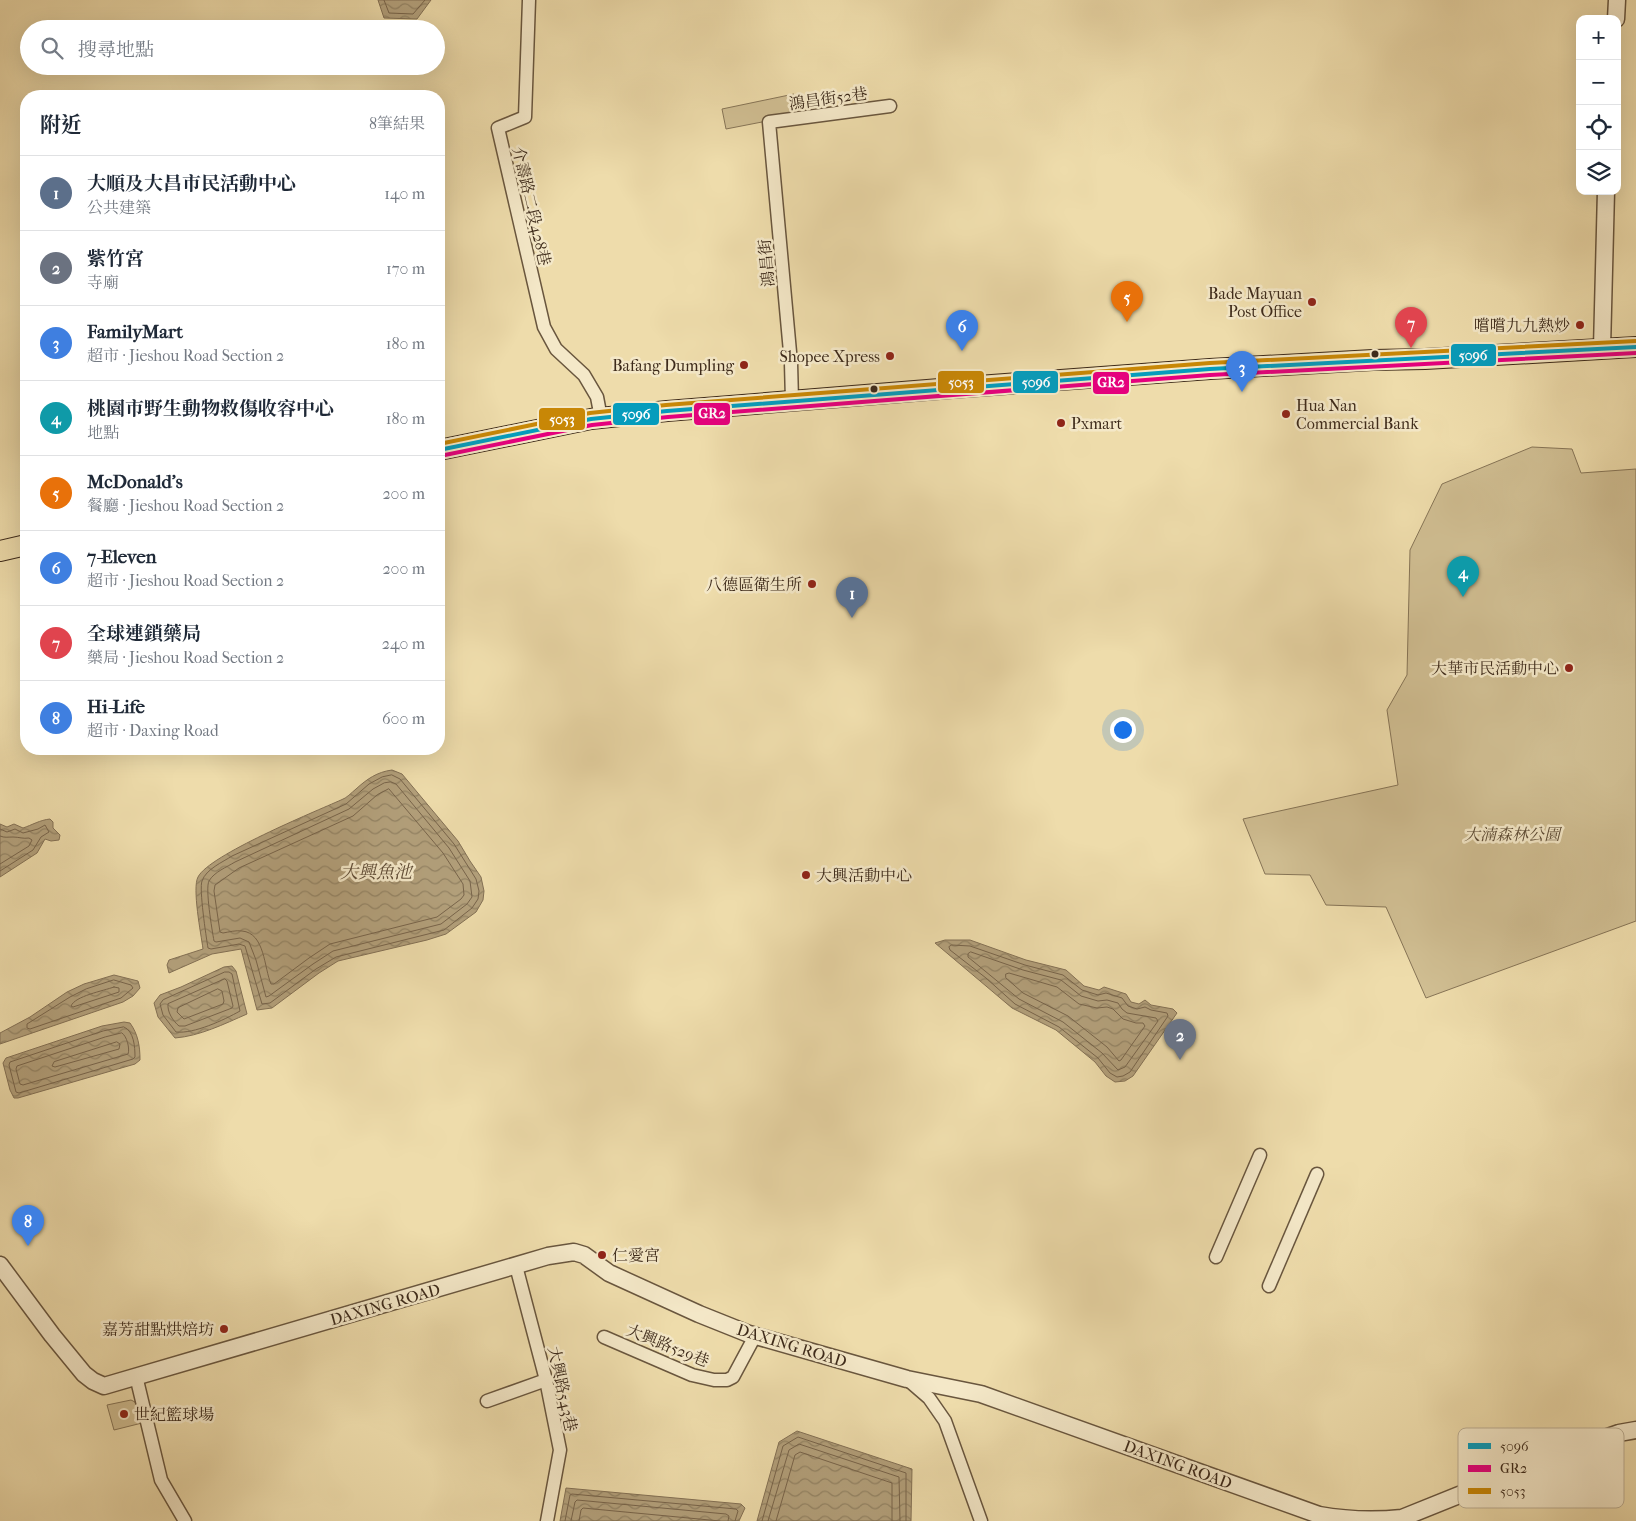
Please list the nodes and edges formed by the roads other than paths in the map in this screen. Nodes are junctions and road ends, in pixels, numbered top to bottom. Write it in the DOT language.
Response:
graph roads {
  1 [pos="528,0"];
  2 [pos="1617,0"];
  3 [pos="1616,15"];
  4 [pos="890,106"];
  5 [pos="769,122"];
  6 [pos="1606,195"];
  7 [pos="1636,346"];
  8 [pos="1602,348"];
  9 [pos="792,401"];
  10 [pos="601,418"];
  11 [pos="445,449"];
  12 [pos="20,546"];
  13 [pos="0,551"];
  14 [pos="1260,1155"];
  15 [pos="1317,1174"];
  16 [pos="1216,1257"];
  17 [pos="0,1265"];
  18 [pos="516,1266"];
  19 [pos="1269,1286"];
  20 [pos="755,1336"];
  21 [pos="604,1337"];
  22 [pos="136,1376"];
  23 [pos="907,1379"];
  24 [pos="546,1380"];
  25 [pos="487,1401"];
  26 [pos="1458,1495"];
  27 [pos="184,1521"];
  28 [pos="547,1521"];
  29 [pos="981,1521"];
  1 -- 10 [label="street, 介壽路二段428巷"];
  2 -- 3 [label="street"];
  4 -- 5 [label="street, 鴻昌街52巷"];
  5 -- 9 [label="street, 鴻昌街"];
  6 -- 8 [label="street"];
  7 -- 8 [label="main road"];
  8 -- 9 [label="main road"];
  9 -- 10 [label="main road"];
  10 -- 11 [label="main road"];
  12 -- 13 [label="main road"];
  14 -- 16 [label="street"];
  15 -- 19 [label="street"];
  17 -- 22 [label="street, DAXING ROAD"];
  18 -- 20 [label="street, DAXING ROAD"];
  18 -- 22 [label="street, DAXING ROAD"];
  18 -- 24 [label="street, 大興路543巷"];
  20 -- 21 [label="street, 大興路529巷"];
  20 -- 23 [label="street, DAXING ROAD"];
  22 -- 27 [label="street"];
  23 -- 26 [label="street, DAXING ROAD"];
  23 -- 29 [label="street"];
  24 -- 25 [label="street"];
  24 -- 28 [label="street, 大興路543巷"];
}
